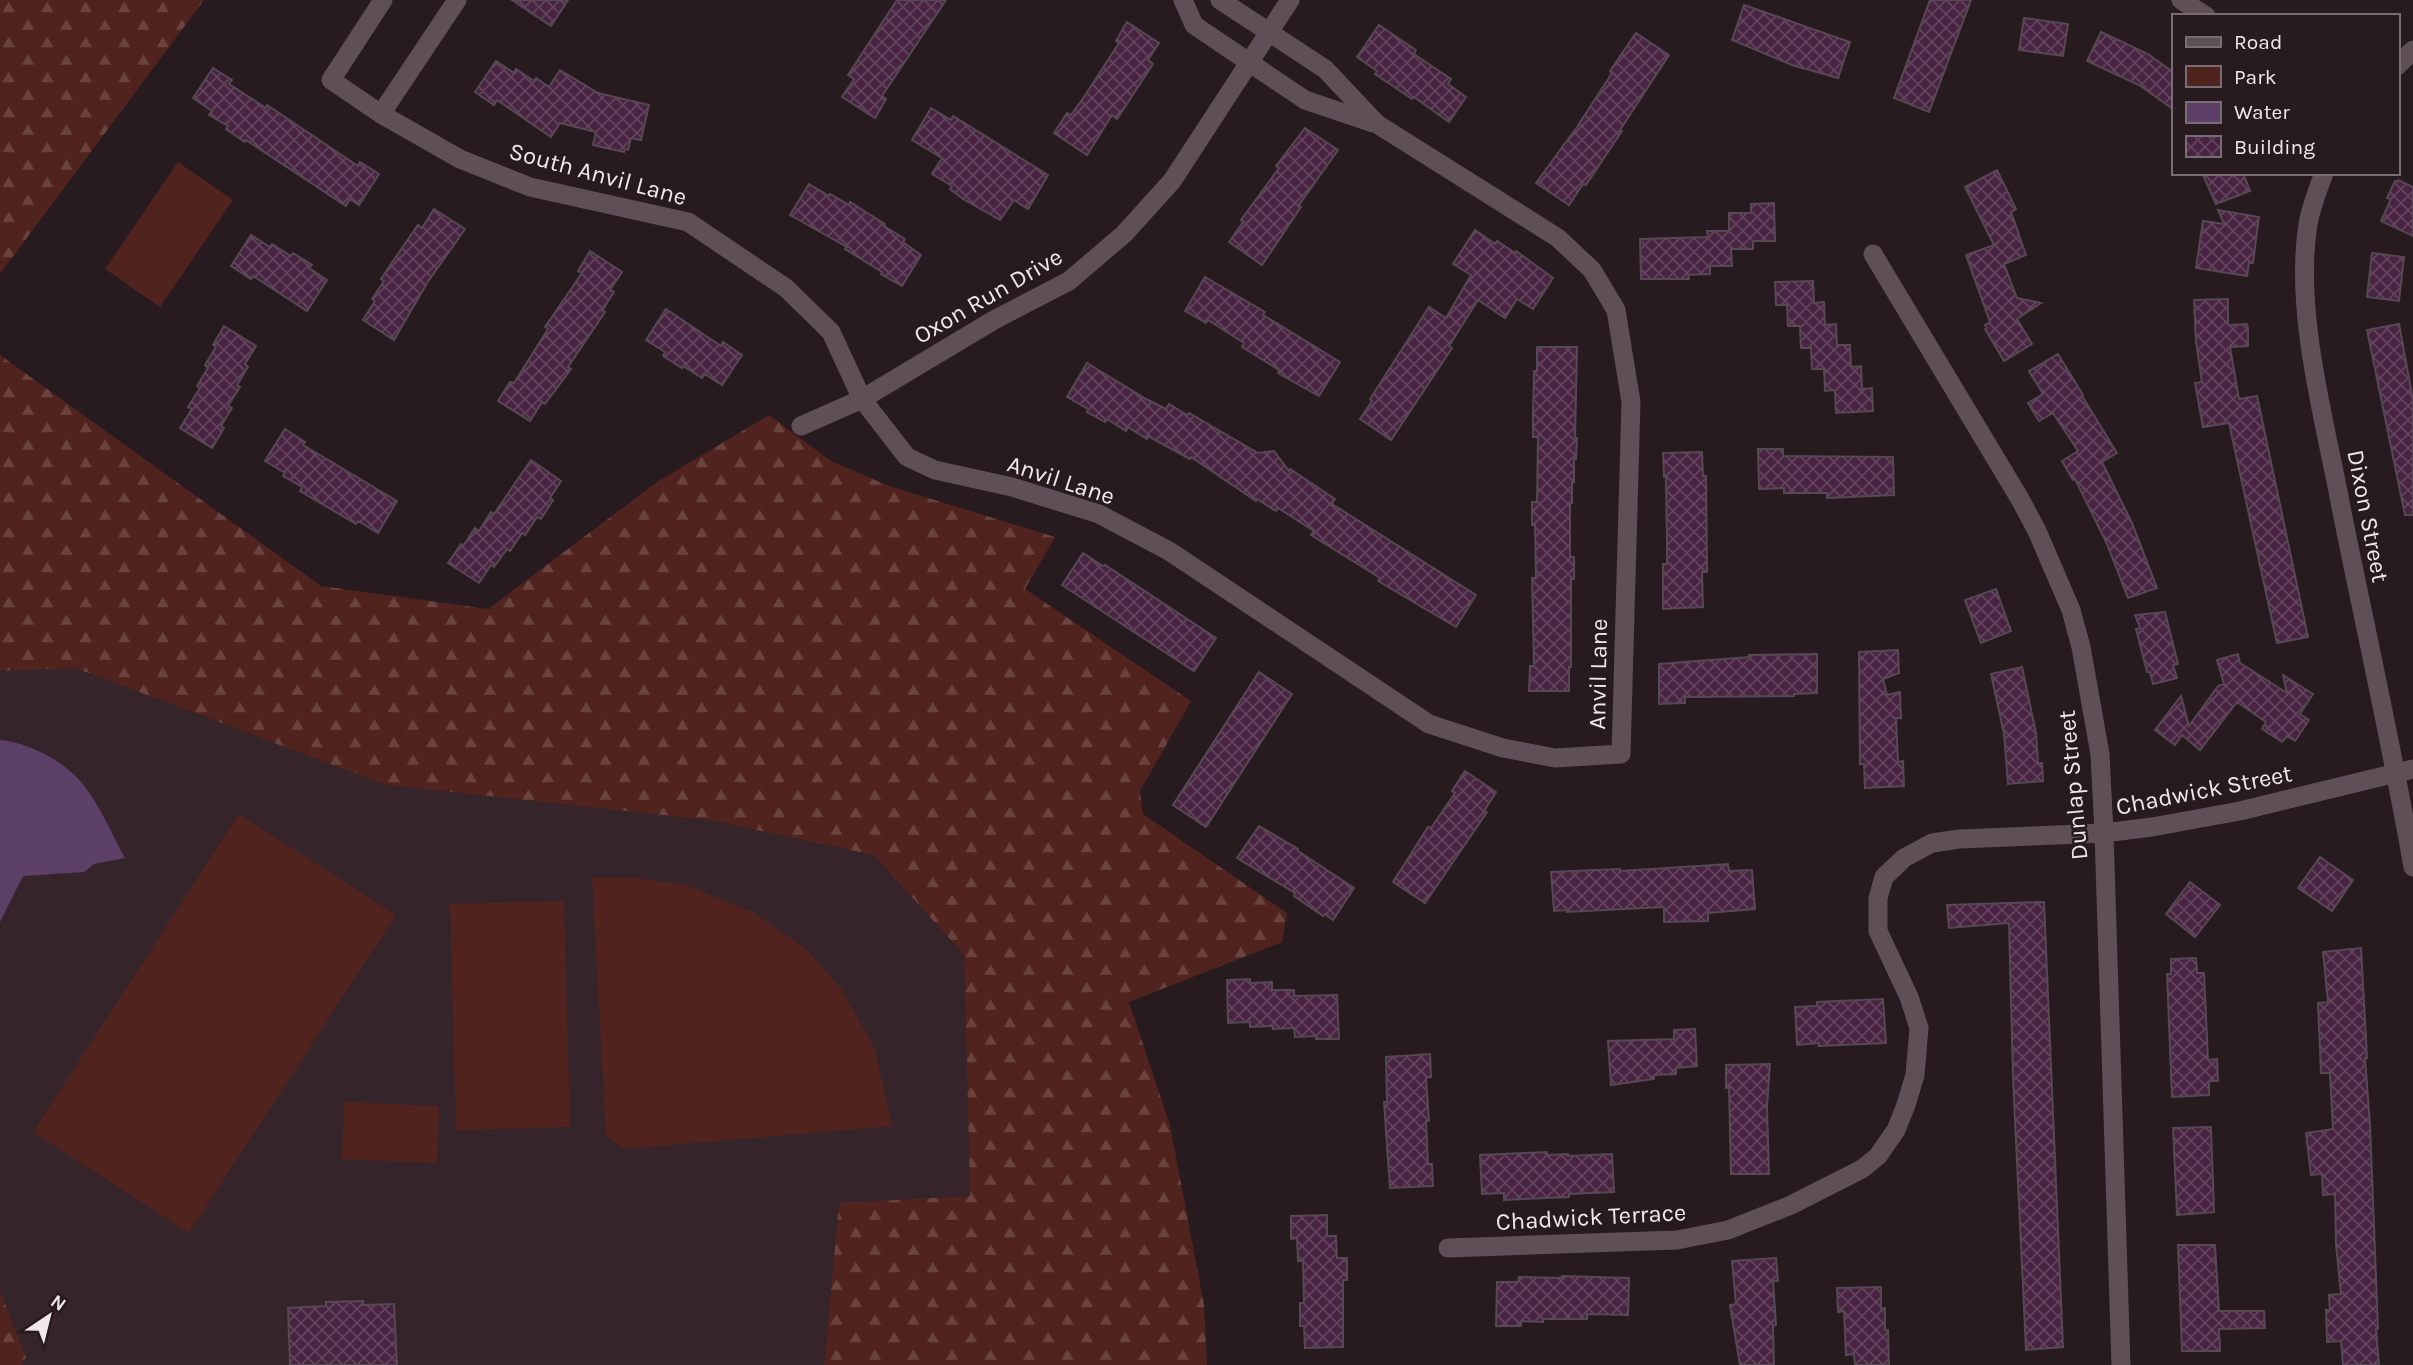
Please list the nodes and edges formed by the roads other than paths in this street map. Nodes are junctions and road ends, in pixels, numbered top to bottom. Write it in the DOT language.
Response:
graph roads {
  1 [pos="383,0"];
  2 [pos="457,0"];
  3 [pos="1183,0"];
  4 [pos="1220,0"];
  5 [pos="1290,0"];
  6 [pos="2181,0"];
  7 [pos="2203,14"];
  8 [pos="1269,33"];
  9 [pos="2413,50"];
  10 [pos="1249,63"];
  11 [pos="2399,64"];
  12 [pos="381,114"];
  13 [pos="1377,124"];
  14 [pos="2323,175"];
  15 [pos="1873,254"];
  16 [pos="862,399"];
  17 [pos="801,426"];
  18 [pos="2405,772"];
  19 [pos="2104,833"];
  20 [pos="1959,839"];
  21 [pos="2413,867"];
  22 [pos="1448,1248"];
  23 [pos="2121,1365"];
  1 -- 12 [label="street, South Anvil Lane"];
  2 -- 12 [label="street"];
  3 -- 10 [label="street"];
  4 -- 8 [label="street, Anvil Lane"];
  5 -- 8 [label="street, Oxon Run Drive"];
  6 -- 7 [label="street"];
  8 -- 10 [label="street, Oxon Run Drive"];
  8 -- 13 [label="street, Anvil Lane"];
  9 -- 11 [label="street"];
  10 -- 13 [label="street"];
  10 -- 16 [label="street, Oxon Run Drive"];
  12 -- 16 [label="street, South Anvil Lane"];
  13 -- 16 [label="street, Anvil Lane"];
  14 -- 18 [label="street, Dixon Street"];
  15 -- 19 [label="street, Dunlap Street"];
  16 -- 17 [label="street, Oxon Run Drive"];
  18 -- 19 [label="street, Chadwick Street"];
  18 -- 21 [label="street, Dixon Street"];
  19 -- 20 [label="street, Chadwick Street"];
  19 -- 23 [label="street, Dunlap Street"];
  20 -- 22 [label="street, Chadwick Terrace"];
}
